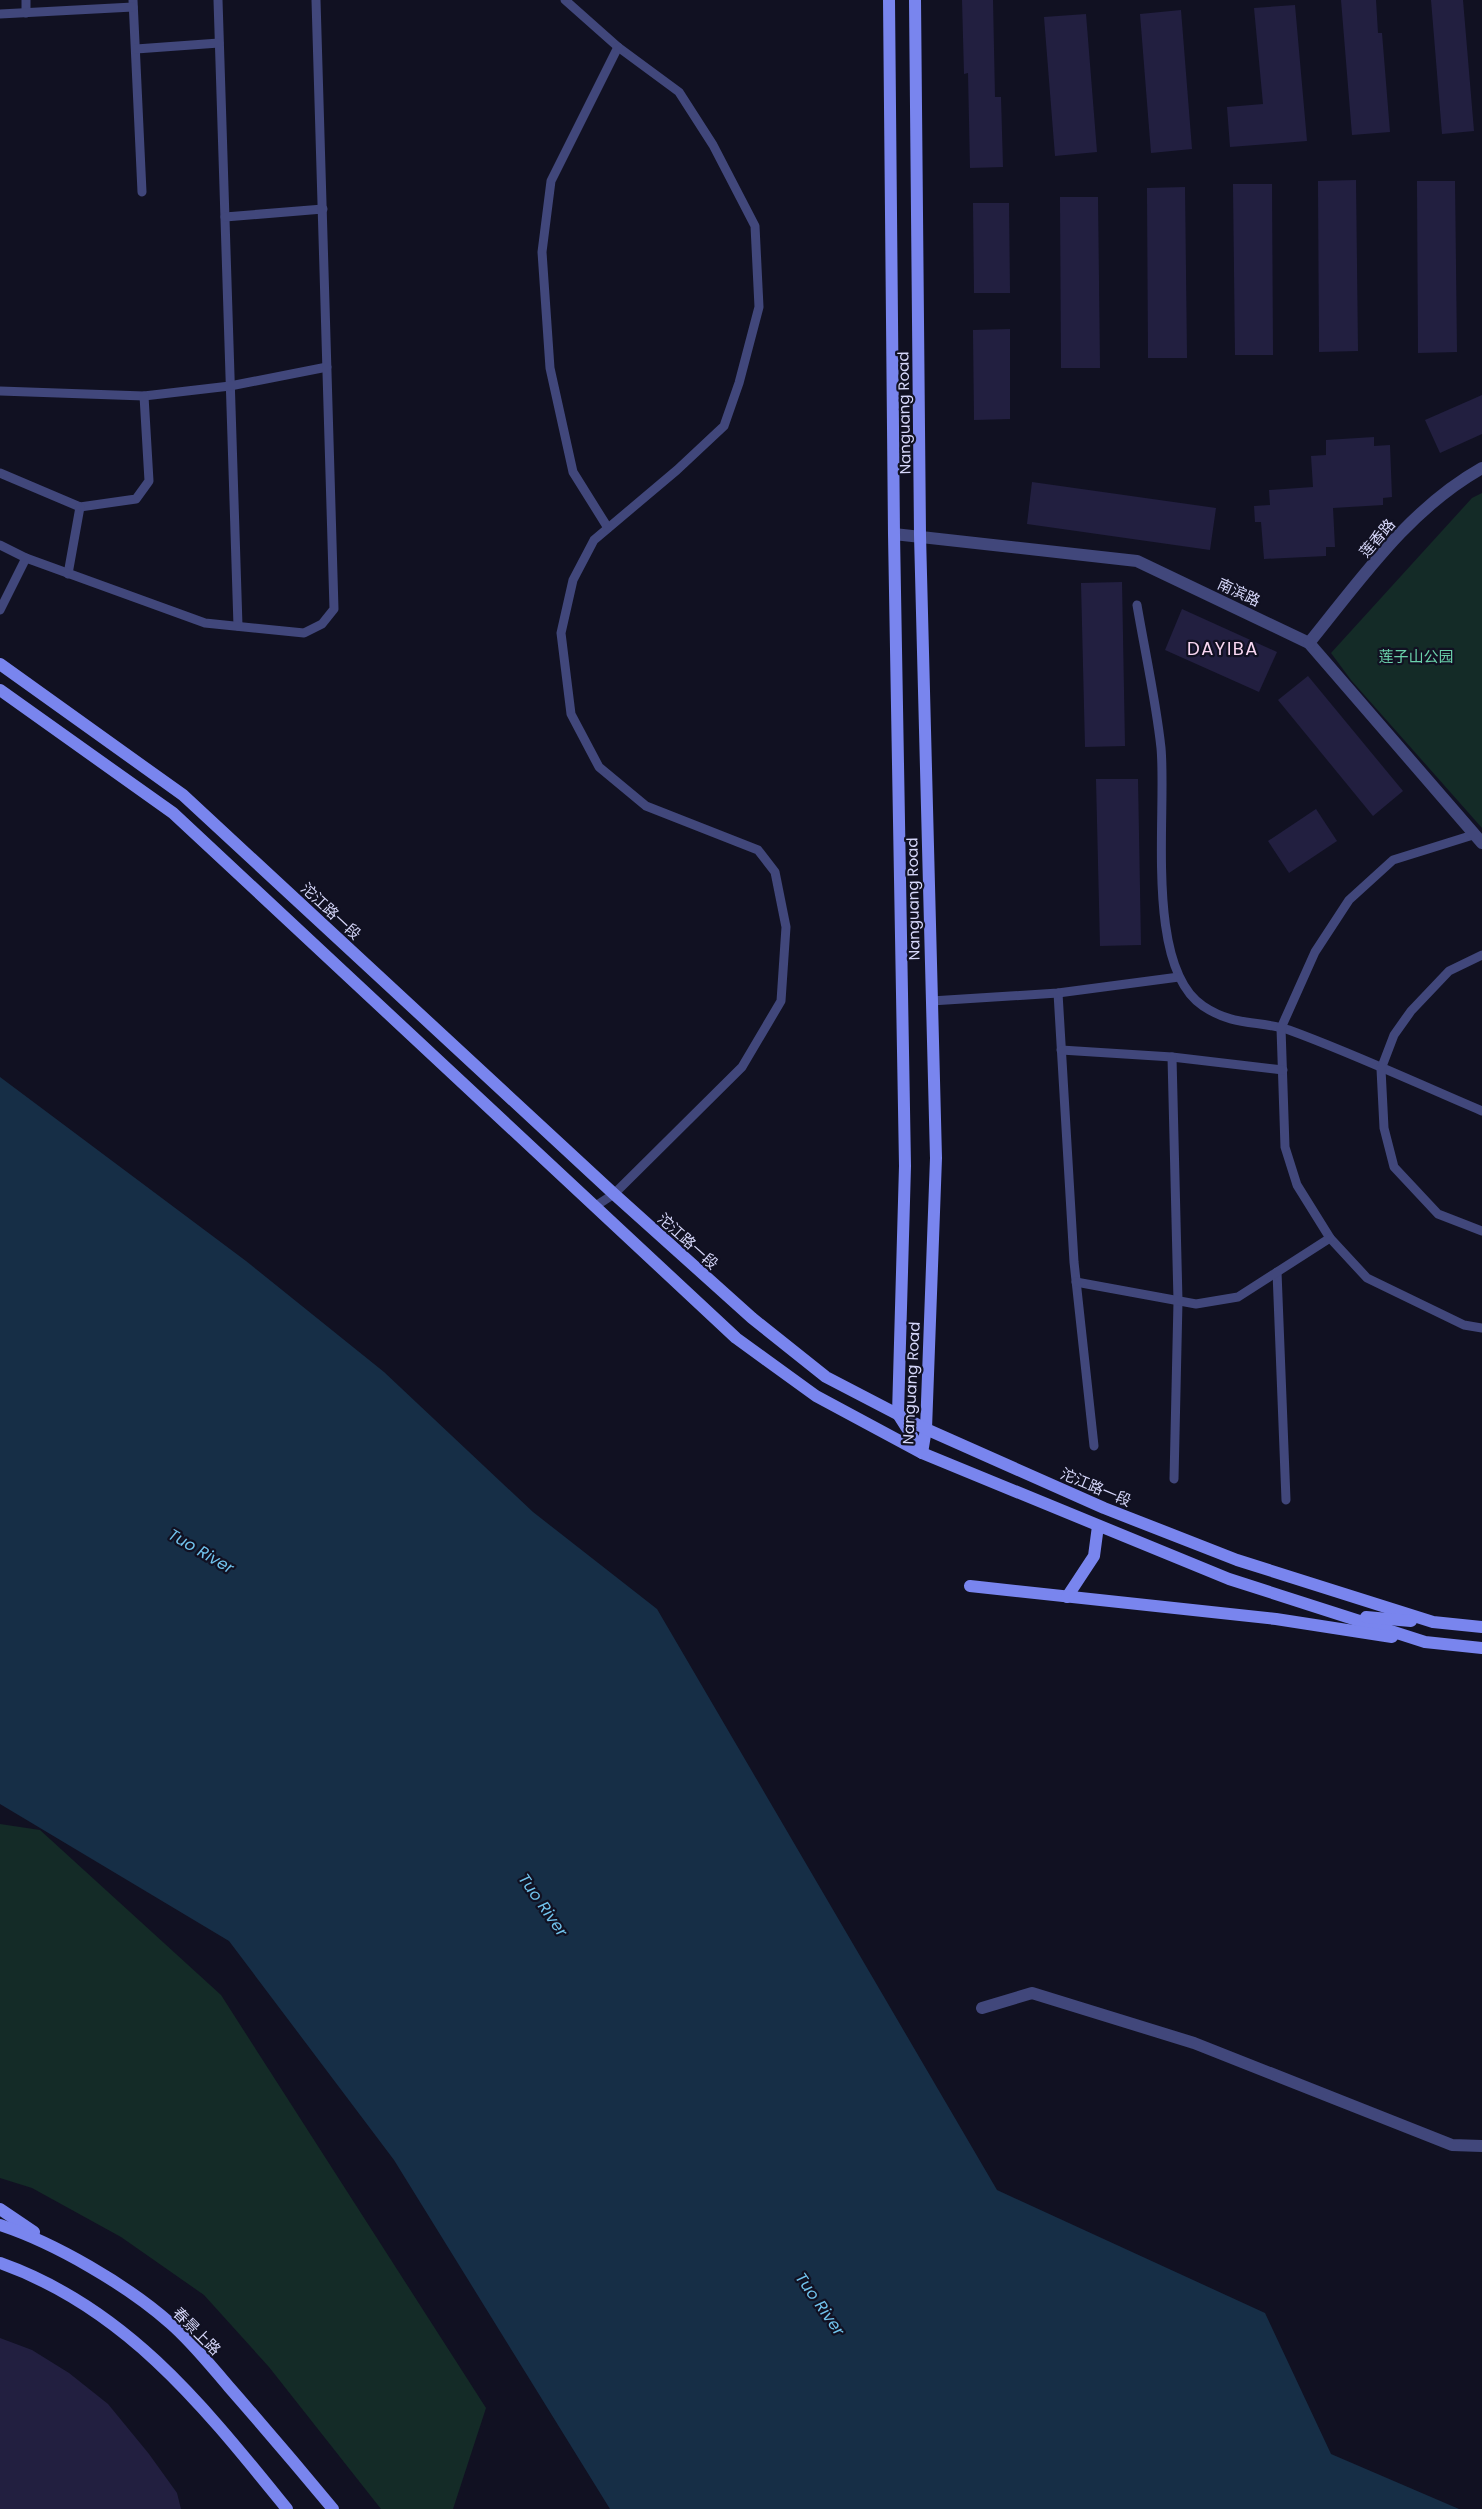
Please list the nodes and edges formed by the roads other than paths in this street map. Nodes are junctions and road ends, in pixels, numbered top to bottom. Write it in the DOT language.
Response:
graph roads {
  1 [pos="26,0"];
  2 [pos="218,0"];
  3 [pos="316,0"];
  4 [pos="566,0"];
  5 [pos="889,0"];
  6 [pos="915,0"];
  7 [pos="133,3"];
  8 [pos="26,13"];
  9 [pos="0,15"];
  10 [pos="219,43"];
  11 [pos="618,47"];
  12 [pos="136,49"];
  13 [pos="142,192"];
  14 [pos="323,208"];
  15 [pos="225,217"];
  16 [pos="327,367"];
  17 [pos="230,386"];
  18 [pos="0,391"];
  19 [pos="144,396"];
  20 [pos="1482,468"];
  21 [pos="0,473"];
  22 [pos="81,507"];
  23 [pos="608,528"];
  24 [pos="894,534"];
  25 [pos="920,535"];
  26 [pos="0,545"];
  27 [pos="26,558"];
  28 [pos="68,574"];
  29 [pos="1137,605"];
  30 [pos="0,610"];
  31 [pos="238,626"];
  32 [pos="1309,643"];
  33 [pos="0,664"];
  34 [pos="0,690"];
  35 [pos="1477,839"];
  36 [pos="1482,955"];
  37 [pos="1179,977"];
  38 [pos="1058,993"];
  39 [pos="931,1001"];
  40 [pos="1281,1028"];
  41 [pos="1061,1050"];
  42 [pos="1172,1057"];
  43 [pos="1382,1069"];
  44 [pos="1283,1070"];
  45 [pos="1482,1111"];
  46 [pos="614,1194"];
  47 [pos="594,1207"];
  48 [pos="1482,1230"];
  49 [pos="1330,1238"];
  50 [pos="1277,1272"];
  51 [pos="1076,1282"];
  52 [pos="1178,1301"];
  53 [pos="1482,1328"];
  54 [pos="898,1414"];
  55 [pos="926,1429"];
  56 [pos="1094,1446"];
  57 [pos="922,1453"];
  58 [pos="1174,1479"];
  59 [pos="1286,1500"];
  60 [pos="1098,1526"];
  61 [pos="970,1586"];
  62 [pos="1066,1597"];
  63 [pos="1346,1615"];
  64 [pos="1433,1622"];
  65 [pos="1482,1627"];
  66 [pos="1425,1642"];
  67 [pos="1482,1648"];
  68 [pos="982,2008"];
  69 [pos="1482,2146"];
  70 [pos="0,2209"];
  71 [pos="0,2225"];
  72 [pos="70,2257"];
  73 [pos="0,2263"];
  74 [pos="287,2509"];
  75 [pos="333,2509"];
  1 -- 8 [label="lane"];
  2 -- 10 [label="lane"];
  3 -- 14 [label="lane"];
  4 -- 11 [label="lane"];
  5 -- 24 [label="street, Nanguang Road"];
  6 -- 25 [label="street, Nanguang Road"];
  7 -- 8 [label="lane"];
  7 -- 12 [label="lane"];
  8 -- 9 [label="lane"];
  10 -- 12 [label="lane"];
  10 -- 15 [label="lane"];
  11 -- 23 [label="lane"];
  11 -- 23 [label="lane"];
  12 -- 13 [label="lane"];
  14 -- 15 [label="lane"];
  14 -- 16 [label="lane"];
  15 -- 17 [label="lane"];
  16 -- 17 [label="lane"];
  16 -- 31 [label="lane"];
  17 -- 19 [label="lane"];
  17 -- 31 [label="lane"];
  18 -- 19 [label="lane"];
  19 -- 22 [label="lane"];
  20 -- 32 [label="street, 莲香路"];
  21 -- 22 [label="lane"];
  22 -- 28 [label="lane"];
  23 -- 46 [label="lane"];
  24 -- 25 [label="street, 南滨路"];
  24 -- 54 [label="street, Nanguang Road"];
  25 -- 32 [label="street, 南滨路"];
  25 -- 39 [label="street, Nanguang Road"];
  26 -- 27 [label="lane"];
  27 -- 28 [label="lane"];
  27 -- 30 [label="lane"];
  28 -- 31 [label="lane"];
  29 -- 37 [label="lane"];
  32 -- 35 [label="street, 南滨路"];
  33 -- 46 [label="street, 沱江路一段"];
  34 -- 47 [label="street"];
  35 -- 40 [label="lane"];
  36 -- 43 [label="lane"];
  37 -- 38 [label="lane"];
  37 -- 40 [label="lane"];
  38 -- 39 [label="lane"];
  38 -- 41 [label="lane"];
  39 -- 55 [label="street, Nanguang Road"];
  40 -- 43 [label="lane"];
  40 -- 44 [label="lane"];
  41 -- 42 [label="lane"];
  41 -- 51 [label="lane"];
  42 -- 44 [label="lane"];
  42 -- 52 [label="lane"];
  43 -- 45 [label="lane"];
  43 -- 48 [label="lane"];
  44 -- 49 [label="lane"];
  46 -- 47 [label="lane"];
  46 -- 54 [label="street, 沱江路一段"];
  47 -- 57 [label="street"];
  49 -- 50 [label="lane"];
  49 -- 53 [label="lane"];
  50 -- 52 [label="lane"];
  50 -- 59 [label="lane"];
  51 -- 52 [label="lane"];
  51 -- 56 [label="lane"];
  52 -- 58 [label="lane"];
  54 -- 55 [label="street, 沱江路一段"];
  54 -- 57 [label="street, Nanguang Road"];
  55 -- 57 [label="street, Nanguang Road"];
  55 -- 64 [label="street, 沱江路一段"];
  57 -- 60 [label="street"];
  60 -- 62 [label="street"];
  60 -- 63 [label="street"];
  61 -- 62 [label="street"];
  62 -- 66 [label="street"];
  63 -- 64 [label="street"];
  63 -- 66 [label="street"];
  64 -- 65 [label="street, 沱江路一段"];
  66 -- 67 [label="street"];
  68 -- 69 [label="street"];
  70 -- 72 [label="street"];
  71 -- 72 [label="street, 春景上路"];
  72 -- 75 [label="street, 春景上路"];
  73 -- 74 [label="street"];
}
